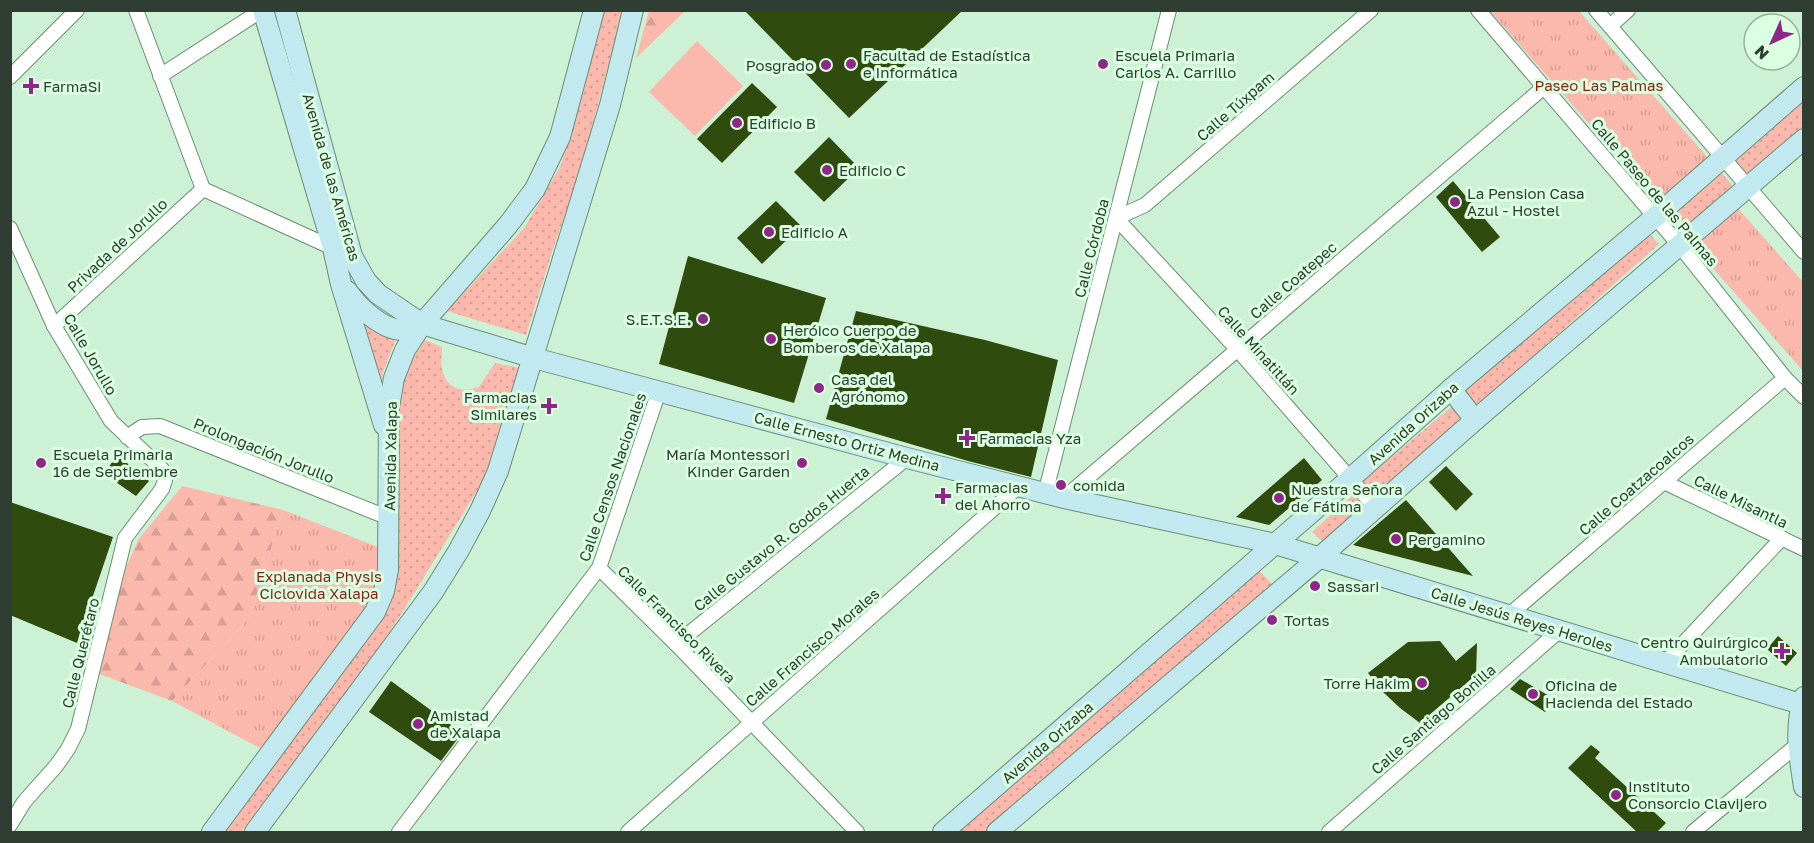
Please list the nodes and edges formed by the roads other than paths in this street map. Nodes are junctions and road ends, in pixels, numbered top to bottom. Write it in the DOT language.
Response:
graph roads {
  1 [pos="77,10"];
  2 [pos="136,10"];
  3 [pos="263,10"];
  4 [pos="285,10"];
  5 [pos="594,10"];
  6 [pos="633,10"];
  7 [pos="1169,10"];
  8 [pos="1371,10"];
  9 [pos="1478,10"];
  10 [pos="1596,10"];
  11 [pos="1628,10"];
  12 [pos="1610,26"];
  13 [pos="160,76"];
  14 [pos="10,77"];
  15 [pos="1544,87"];
  16 [pos="1803,87"];
  17 [pos="1803,139"];
  18 [pos="1722,158"];
  19 [pos="1746,187"];
  20 [pos="203,189"];
  21 [pos="1655,217"];
  22 [pos="1116,218"];
  23 [pos="10,228"];
  24 [pos="1680,246"];
  25 [pos="333,248"];
  26 [pos="1803,252"];
  27 [pos="341,284"];
  28 [pos="422,324"];
  29 [pos="54,326"];
  30 [pos="1237,349"];
  31 [pos="534,358"];
  32 [pos="1785,378"];
  33 [pos="1451,389"];
  34 [pos="659,391"];
  35 [pos="1803,398"];
  36 [pos="1475,420"];
  37 [pos="127,437"];
  38 [pos="389,442"];
  39 [pos="907,458"];
  40 [pos="1351,478"];
  41 [pos="165,480"];
  42 [pos="1664,482"];
  43 [pos="1019,486"];
  44 [pos="1054,496"];
  45 [pos="1376,507"];
  46 [pos="389,518"];
  47 [pos="1782,538"];
  48 [pos="1275,544"];
  49 [pos="1803,549"];
  50 [pos="1319,558"];
  51 [pos="599,568"];
  52 [pos="1509,615"];
  53 [pos="1559,631"];
  54 [pos="676,644"];
  55 [pos="1665,663"];
  56 [pos="1803,702"];
  57 [pos="750,723"];
  58 [pos="1797,745"];
  59 [pos="1803,787"];
  60 [pos="10,825"];
  61 [pos="212,832"];
  62 [pos="255,832"];
  63 [pos="399,832"];
  64 [pos="628,832"];
  65 [pos="856,832"];
  66 [pos="943,832"];
  67 [pos="997,832"];
  68 [pos="1329,832"];
  69 [pos="1693,832"];
  1 -- 14 [label="street"];
  2 -- 13 [label="street"];
  3 -- 13 [label="street"];
  3 -- 25 [label="main road, Avenida de las Américas"];
  4 -- 28 [label="main road, Avenida de las Américas"];
  5 -- 28 [label="main road, Avenida Xalapa"];
  6 -- 31 [label="main road"];
  7 -- 22 [label="street, Calle Córdoba"];
  8 -- 22 [label="street, Calle Túxpam"];
  9 -- 15 [label="street, Calle Paseo de las Palmas"];
  10 -- 12 [label="street"];
  11 -- 12 [label="street"];
  12 -- 18 [label="street"];
  13 -- 20 [label="street"];
  15 -- 21 [label="street, Calle Paseo de las Palmas"];
  15 -- 30 [label="street, Calle Coatepec"];
  16 -- 18 [label="main road, Avenida Orizaba"];
  17 -- 19 [label="main road"];
  18 -- 19 [label="street"];
  18 -- 21 [label="main road, Avenida Orizaba"];
  19 -- 24 [label="main road"];
  19 -- 26 [label="street"];
  20 -- 25 [label="street"];
  20 -- 29 [label="street, Privada de Jorullo"];
  21 -- 24 [label="street, Calle Paseo de las Palmas"];
  21 -- 33 [label="main road, Avenida Orizaba"];
  22 -- 30 [label="street, Calle Minatitlán"];
  22 -- 44 [label="street, Calle Córdoba"];
  23 -- 29 [label="street, Calle Jorullo"];
  24 -- 32 [label="street, Calle Paseo de las Palmas"];
  24 -- 36 [label="main road"];
  25 -- 27 [label="main road, Avenida de las Américas"];
  27 -- 28 [label="main road, Avenida de las Américas"];
  27 -- 38 [label="main road, Avenida de las Américas"];
  28 -- 31 [label="main road, Calle Ernesto Ortiz Medina"];
  28 -- 38 [label="main road, Avenida Xalapa"];
  29 -- 37 [label="street, Calle Jorullo"];
  30 -- 40 [label="street, Calle Minatitlán"];
  30 -- 44 [label="street, Calle Coatepec"];
  31 -- 34 [label="main road, Calle Ernesto Ortiz Medina"];
  31 -- 62 [label="main road"];
  32 -- 35 [label="street, Calle Paseo de las Palmas"];
  32 -- 42 [label="street, Calle Coatzacoalcos"];
  33 -- 36 [label="main road"];
  33 -- 40 [label="main road, Avenida Orizaba"];
  34 -- 39 [label="main road, Calle Ernesto Ortiz Medina"];
  34 -- 51 [label="street, Calle Censos Nacionales"];
  36 -- 45 [label="main road"];
  37 -- 41 [label="street, Calle Jorullo"];
  37 -- 46 [label="street, Prolongación Jorullo"];
  38 -- 46 [label="main road, Avenida Xalapa"];
  39 -- 43 [label="main road, Calle Ernesto Ortiz Medina"];
  39 -- 54 [label="street, Calle Gustavo R. Godos Huerta"];
  40 -- 45 [label="street, Calle Minatitlán"];
  40 -- 48 [label="main road, Avenida Orizaba"];
  41 -- 60 [label="street, Calle Querétaro"];
  42 -- 47 [label="street, Calle Misantla"];
  42 -- 52 [label="street, Calle Coatzacoalcos"];
  43 -- 44 [label="main road, Calle Ernesto Ortiz Medina"];
  43 -- 57 [label="street, Calle Francisco Morales"];
  44 -- 48 [label="main road, Calle Ernesto Ortiz Medina"];
  45 -- 50 [label="main road"];
  46 -- 61 [label="main road, Avenida Xalapa"];
  47 -- 49 [label="street, Calle Misantla"];
  47 -- 55 [label="street"];
  48 -- 50 [label="main road, Calle Jesús Reyes Heroles"];
  48 -- 66 [label="main road, Avenida Orizaba"];
  50 -- 52 [label="main road, Calle Jesús Reyes Heroles"];
  50 -- 67 [label="main road"];
  51 -- 54 [label="street, Calle Francisco Rivera"];
  51 -- 63 [label="street, Calle Censos Nacionales"];
  52 -- 53 [label="main road, Calle Jesús Reyes Heroles"];
  53 -- 55 [label="main road, Calle Jesús Reyes Heroles"];
  53 -- 68 [label="street, Calle Santiago Bonilla"];
  54 -- 57 [label="street, Calle Francisco Rivera"];
  55 -- 56 [label="main road, Calle Jesús Reyes Heroles"];
  56 -- 58 [label="main road"];
  57 -- 64 [label="street, Calle Francisco Morales"];
  57 -- 65 [label="street, Calle Francisco Rivera"];
  58 -- 59 [label="main road"];
  58 -- 69 [label="street"];
}
